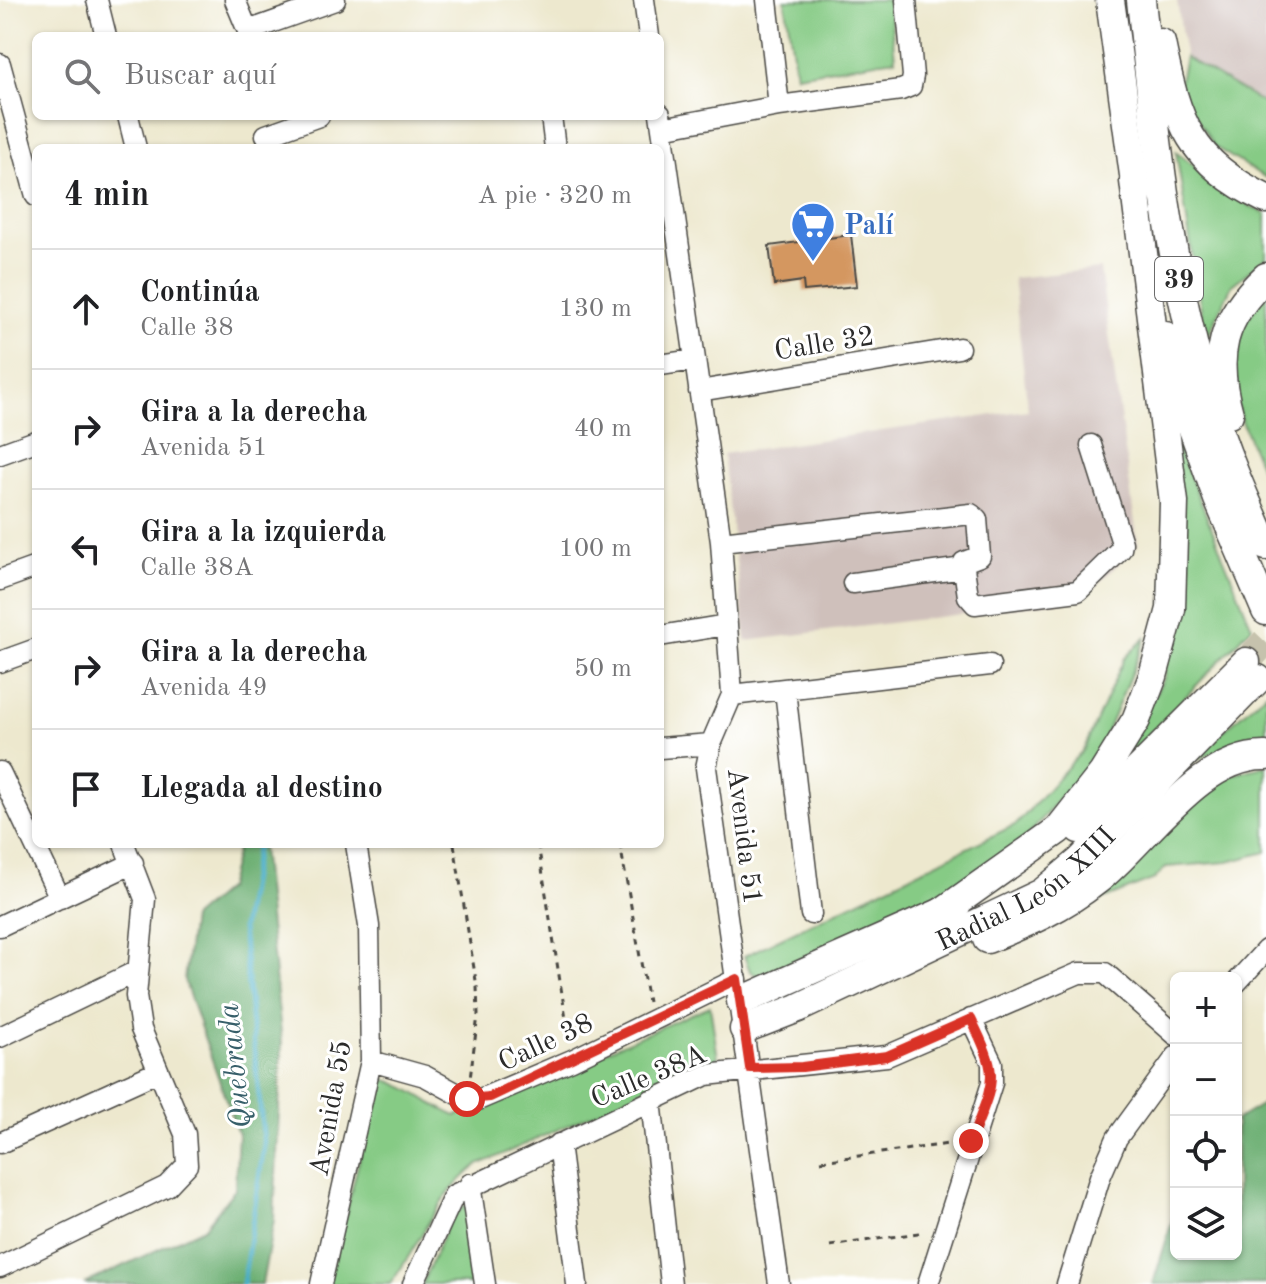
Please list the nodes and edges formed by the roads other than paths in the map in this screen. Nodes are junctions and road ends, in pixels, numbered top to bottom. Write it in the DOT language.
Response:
graph roads {
  1 [pos="97,0"];
  2 [pos="235,0"];
  3 [pos="335,0"];
  4 [pos="644,0"];
  5 [pos="767,0"];
  6 [pos="906,0"];
  7 [pos="1110,0"];
  8 [pos="1141,0"];
  9 [pos="1152,0"];
  10 [pos="105,32"];
  11 [pos="248,32"];
  12 [pos="254,32"];
  13 [pos="648,32"];
  14 [pos="0,64"];
  15 [pos="779,106"];
  16 [pos="129,120"];
  17 [pos="307,120"];
  18 [pos="552,120"];
  19 [pos="661,121"];
  20 [pos="266,133"];
  21 [pos="135,144"];
  22 [pos="554,144"];
  23 [pos="663,144"];
  24 [pos="664,165"];
  25 [pos="32,181"];
  26 [pos="1134,181"];
  27 [pos="1266,199"];
  28 [pos="670,254"];
  29 [pos="1266,277"];
  30 [pos="959,348"];
  31 [pos="694,360"];
  32 [pos="664,364"];
  33 [pos="699,391"];
  34 [pos="32,442"];
  35 [pos="1091,445"];
  36 [pos="0,454"];
  37 [pos="721,542"];
  38 [pos="1265,544"];
  39 [pos="32,568"];
  40 [pos="964,568"];
  41 [pos="0,580"];
  42 [pos="853,583"];
  43 [pos="1266,611"];
  44 [pos="726,625"];
  45 [pos="664,635"];
  46 [pos="32,650"];
  47 [pos="0,662"];
  48 [pos="990,665"];
  49 [pos="785,690"];
  50 [pos="732,695"];
  51 [pos="711,744"];
  52 [pos="664,748"];
  53 [pos="1266,756"];
  54 [pos="0,772"];
  55 [pos="32,839"];
  56 [pos="36,848"];
  57 [pos="126,848"];
  58 [pos="357,848"];
  59 [pos="133,863"];
  60 [pos="60,898"];
  61 [pos="811,914"];
  62 [pos="938,915"];
  63 [pos="0,926"];
  64 [pos="1266,950"];
  65 [pos="137,971"];
  66 [pos="1242,976"];
  67 [pos="741,1003"];
  68 [pos="798,1008"];
  69 [pos="971,1019"];
  70 [pos="1170,1030"];
  71 [pos="0,1037"];
  72 [pos="371,1061"];
  73 [pos="1170,1065"];
  74 [pos="750,1068"];
  75 [pos="157,1072"];
  76 [pos="651,1100"];
  77 [pos="0,1143"];
  78 [pos="559,1144"];
  79 [pos="470,1184"];
  80 [pos="0,1267"];
  81 [pos="321,1284"];
  82 [pos="413,1284"];
  83 [pos="485,1284"];
  84 [pos="577,1284"];
  85 [pos="671,1284"];
  86 [pos="779,1284"];
  87 [pos="928,1284"];
  88 [pos="1067,1284"];
  1 -- 10 [label="street"];
  2 -- 11 [label="street"];
  3 -- 12 [label="street"];
  4 -- 13 [label="street"];
  5 -- 15 [label="street"];
  6 -- 15 [label="street"];
  7 -- 26 [label="highway, 39"];
  8 -- 38 [label="highway, 39"];
  9 -- 27 [label="highway"];
  14 -- 25 [label="street"];
  15 -- 19 [label="street"];
  16 -- 21 [label="street"];
  17 -- 20 [label="street"];
  18 -- 22 [label="street"];
  19 -- 23 [label="street, Avenida 51"];
  24 -- 28 [label="street, Avenida 51"];
  26 -- 43 [label="highway, 39"];
  26 -- 62 [label="highway"];
  28 -- 31 [label="street, Avenida 51"];
  29 -- 38 [label="highway"];
  30 -- 33 [label="street, Calle 32"];
  31 -- 32 [label="street"];
  31 -- 33 [label="street, Avenida 51"];
  33 -- 37 [label="street, Avenida 51"];
  34 -- 36 [label="street"];
  35 -- 40 [label="street"];
  37 -- 40 [label="street"];
  37 -- 44 [label="street, Avenida 51"];
  39 -- 41 [label="street"];
  40 -- 42 [label="street"];
  44 -- 45 [label="street"];
  44 -- 50 [label="street, Avenida 51"];
  46 -- 47 [label="street"];
  48 -- 49 [label="street"];
  49 -- 50 [label="street"];
  49 -- 61 [label="street"];
  50 -- 51 [label="street, Avenida 51"];
  51 -- 52 [label="street"];
  51 -- 67 [label="street, Avenida 51"];
  53 -- 68 [label="highway"];
  54 -- 55 [label="street"];
  56 -- 60 [label="street"];
  57 -- 59 [label="street"];
  58 -- 72 [label="street, Avenida 55"];
  59 -- 60 [label="street"];
  59 -- 65 [label="street"];
  60 -- 63 [label="street"];
  62 -- 67 [label="highway, Radial León XIII"];
  62 -- 68 [label="highway, Radial León XIII"];
  64 -- 66 [label="street"];
  65 -- 71 [label="street"];
  65 -- 75 [label="street"];
  67 -- 68 [label="highway, Radial León XIII"];
  67 -- 72 [label="street, Calle 38"];
  67 -- 74 [label="street, Avenida 51"];
  69 -- 70 [label="street, Calle 38A"];
  69 -- 74 [label="street, Calle 38A"];
  69 -- 87 [label="street"];
  72 -- 81 [label="street, Avenida 55"];
  73 -- 88 [label="street"];
  74 -- 76 [label="street, Calle 38A"];
  74 -- 86 [label="street, Avenida 51"];
  75 -- 77 [label="street"];
  75 -- 80 [label="street"];
  76 -- 78 [label="street, Calle 38A"];
  76 -- 85 [label="street"];
  78 -- 79 [label="street, Calle 38A"];
  78 -- 84 [label="street"];
  79 -- 82 [label="street, Calle 38A"];
  79 -- 83 [label="street"];
}
